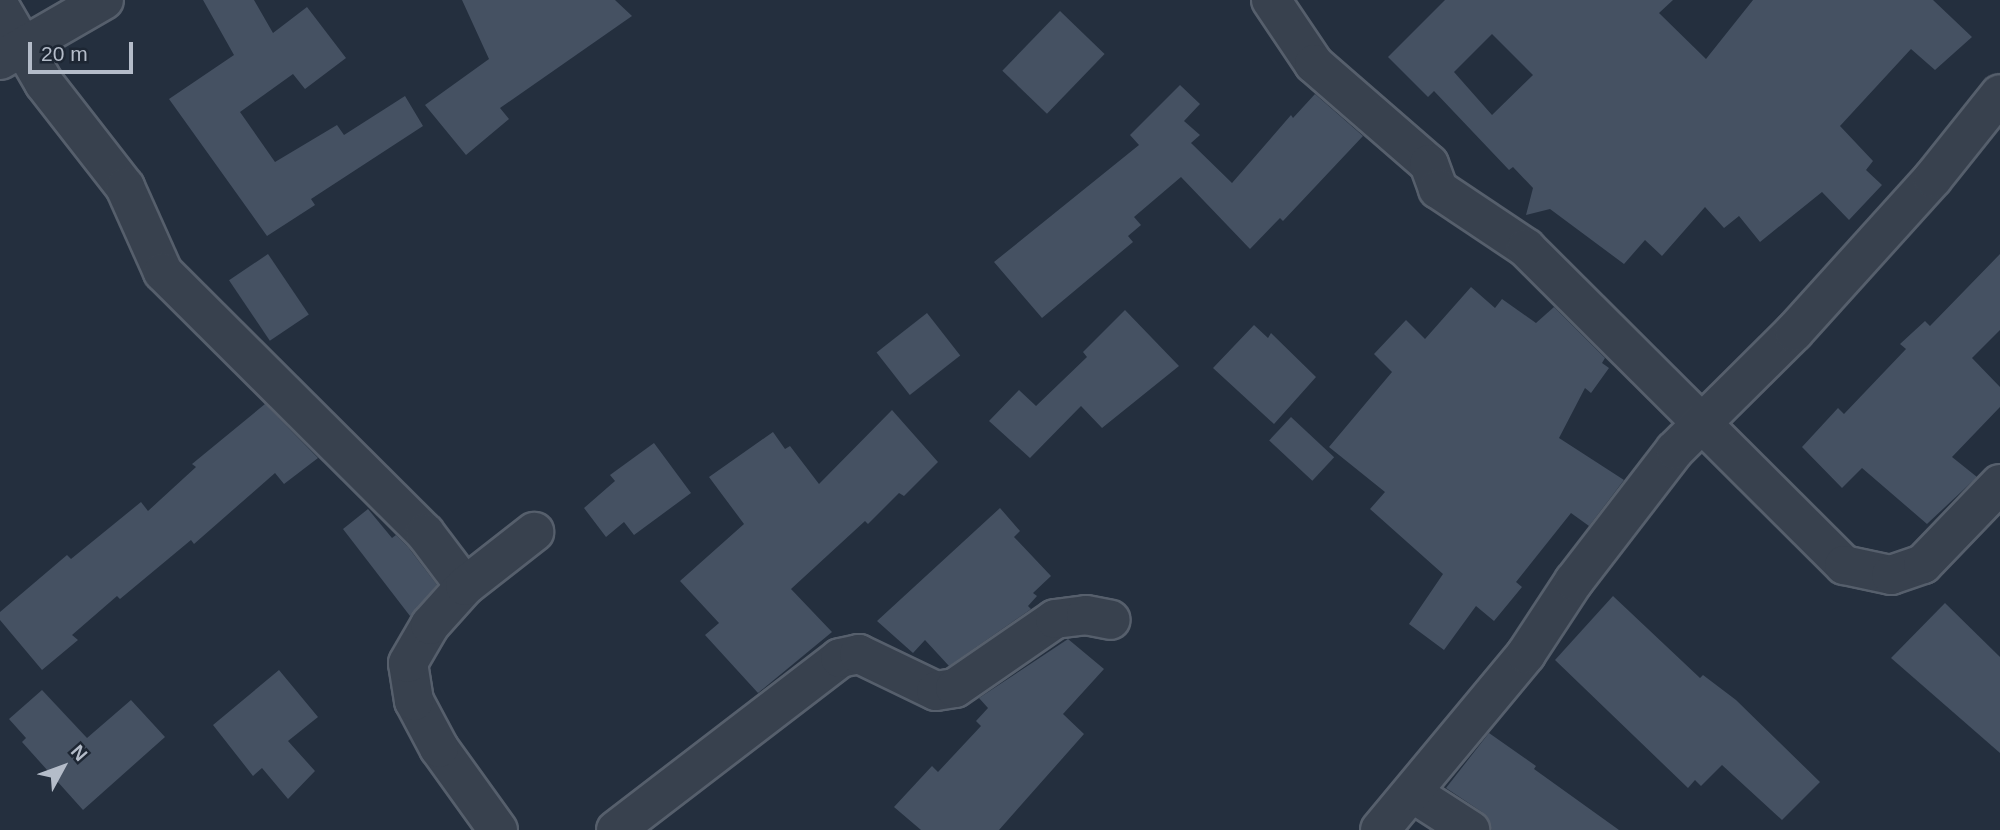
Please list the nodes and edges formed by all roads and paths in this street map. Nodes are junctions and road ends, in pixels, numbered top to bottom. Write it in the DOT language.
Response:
graph roads {
  1 [pos="104,0"];
  2 [pos="1271,0"];
  3 [pos="0,7"];
  4 [pos="10,55"];
  5 [pos="2000,94"];
  6 [pos="1705,421"];
  7 [pos="2000,484"];
  8 [pos="534,532"];
  9 [pos="466,586"];
  10 [pos="1111,621"];
  11 [pos="1414,794"];
  12 [pos="498,830"];
  13 [pos="616,830"];
  14 [pos="1380,830"];
  15 [pos="1470,830"];
  1 -- 4 [label="street"];
  2 -- 6 [label="street"];
  3 -- 4 [label="street"];
  4 -- 9 [label="street"];
  5 -- 6 [label="street"];
  6 -- 7 [label="street"];
  6 -- 11 [label="street"];
  8 -- 9 [label="street"];
  9 -- 12 [label="street"];
  10 -- 13 [label="street"];
  11 -- 14 [label="street"];
  11 -- 15 [label="street"];
}
